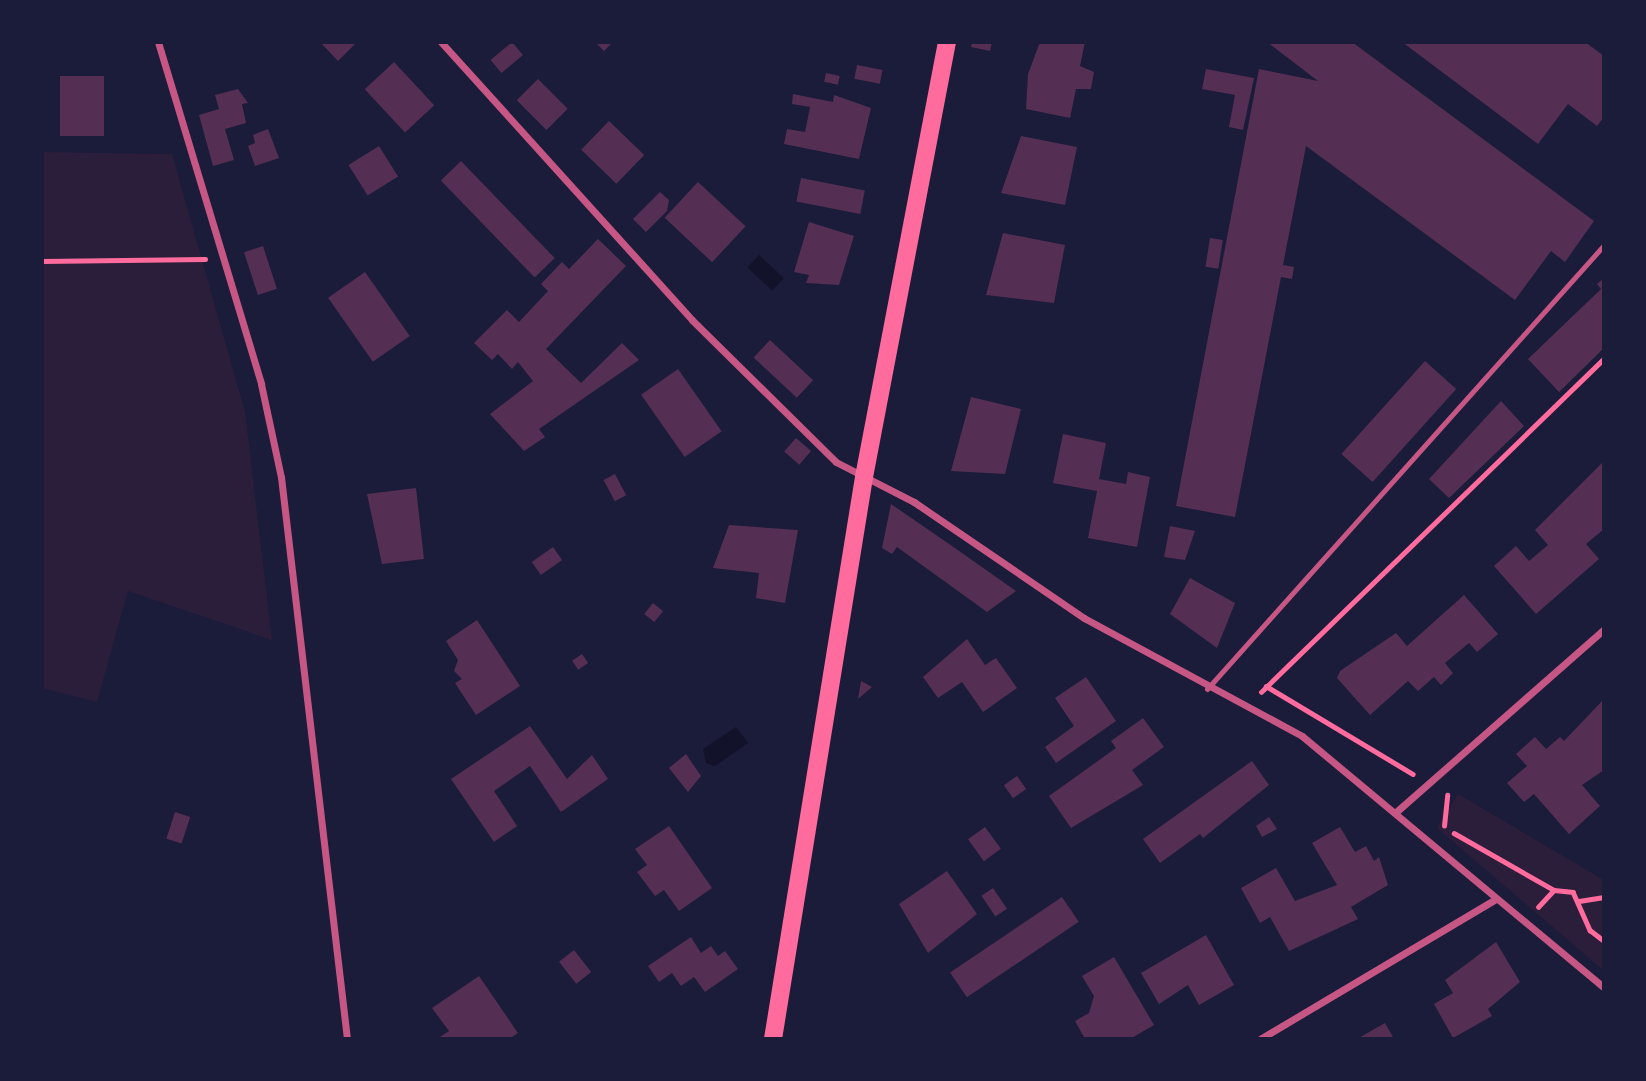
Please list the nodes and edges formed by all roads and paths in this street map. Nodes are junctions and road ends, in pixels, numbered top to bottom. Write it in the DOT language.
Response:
graph roads {
  1 [pos="158,42"];
  2 [pos="441,42"];
  3 [pos="947,42"];
  4 [pos="1604,245"];
  5 [pos="224,254"];
  6 [pos="42,261"];
  7 [pos="1604,358"];
  8 [pos="864,477"];
  9 [pos="1604,629"];
  10 [pos="1266,686"];
  11 [pos="1207,689"];
  12 [pos="1244,708"];
  13 [pos="1428,783"];
  14 [pos="1396,812"];
  15 [pos="1604,897"];
  16 [pos="1494,900"];
  17 [pos="1579,901"];
  18 [pos="1604,941"];
  19 [pos="1604,988"];
  20 [pos="347,1039"];
  21 [pos="773,1039"];
  22 [pos="1260,1039"];
  1 -- 5 [label="street"];
  2 -- 8 [label="street"];
  3 -- 8 [label="main road"];
  4 -- 11 [label="lane"];
  5 -- 6 [label="path"];
  5 -- 20 [label="street"];
  7 -- 10 [label="path"];
  8 -- 11 [label="street"];
  8 -- 21 [label="main road"];
  9 -- 13 [label="street"];
  10 -- 12 [label="path"];
  10 -- 13 [label="path"];
  11 -- 12 [label="street"];
  12 -- 14 [label="street"];
  13 -- 14 [label="street"];
  13 -- 17 [label="path"];
  14 -- 16 [label="street"];
  15 -- 17 [label="path"];
  16 -- 19 [label="street"];
  16 -- 22 [label="street"];
  17 -- 18 [label="path"];
}
